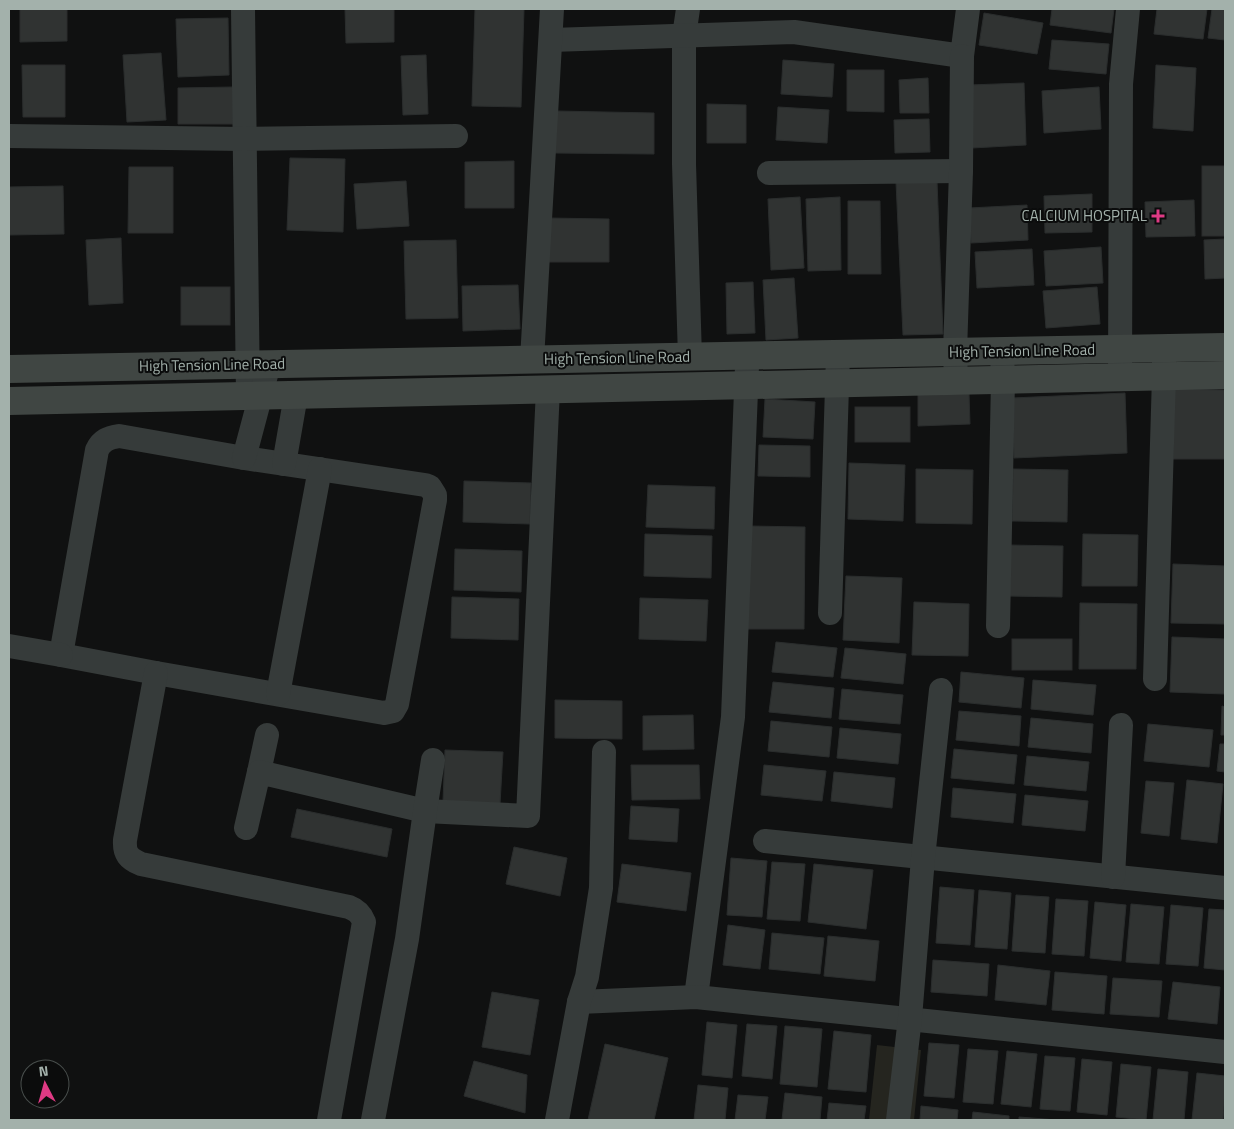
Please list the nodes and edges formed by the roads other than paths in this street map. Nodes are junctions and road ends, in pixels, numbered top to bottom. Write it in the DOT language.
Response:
graph roads {
  1 [pos="243,9"];
  2 [pos="552,9"];
  3 [pos="688,9"];
  4 [pos="968,9"];
  5 [pos="1128,9"];
  6 [pos="684,36"];
  7 [pos="551,40"];
  8 [pos="962,56"];
  9 [pos="9,136"];
  10 [pos="456,136"];
  11 [pos="245,140"];
  12 [pos="960,171"];
  13 [pos="770,173"];
  14 [pos="1225,348"];
  15 [pos="1164,349"];
  16 [pos="1120,350"];
  17 [pos="955,352"];
  18 [pos="1002,352"];
  19 [pos="838,354"];
  20 [pos="747,356"];
  21 [pos="690,357"];
  22 [pos="532,360"];
  23 [pos="258,365"];
  24 [pos="9,369"];
  25 [pos="1225,375"];
  26 [pos="1164,376"];
  27 [pos="1120,377"];
  28 [pos="1003,380"];
  29 [pos="956,381"];
  30 [pos="838,383"];
  31 [pos="746,386"];
  32 [pos="548,390"];
  33 [pos="296,395"];
  34 [pos="254,396"];
  35 [pos="9,401"];
  36 [pos="244,458"];
  37 [pos="284,464"];
  38 [pos="320,469"];
  39 [pos="830,613"];
  40 [pos="998,626"];
  41 [pos="9,646"];
  42 [pos="60,654"];
  43 [pos="156,673"];
  44 [pos="1155,679"];
  45 [pos="941,690"];
  46 [pos="278,694"];
  47 [pos="1121,724"];
  48 [pos="267,735"];
  49 [pos="604,752"];
  50 [pos="433,760"];
  51 [pos="259,772"];
  52 [pos="425,811"];
  53 [pos="246,828"];
  54 [pos="764,841"];
  55 [pos="923,858"];
  56 [pos="1113,877"];
  57 [pos="1225,888"];
  58 [pos="696,997"];
  59 [pos="580,1002"];
  60 [pos="910,1018"];
  61 [pos="1225,1052"];
  62 [pos="329,1120"];
  63 [pos="373,1120"];
  64 [pos="557,1120"];
  65 [pos="898,1120"];
  1 -- 11 [label="street"];
  2 -- 7 [label="street"];
  3 -- 6 [label="street"];
  4 -- 8 [label="street"];
  5 -- 16 [label="street"];
  6 -- 7 [label="street"];
  6 -- 8 [label="street"];
  6 -- 21 [label="street"];
  7 -- 22 [label="street"];
  8 -- 12 [label="street"];
  9 -- 11 [label="street"];
  10 -- 11 [label="street"];
  11 -- 23 [label="street"];
  12 -- 13 [label="street"];
  12 -- 17 [label="street"];
  14 -- 15 [label="main road, High Tension Line Road"];
  15 -- 16 [label="main road, High Tension Line Road"];
  15 -- 26 [label="street"];
  16 -- 18 [label="main road, High Tension Line Road"];
  16 -- 27 [label="street"];
  17 -- 18 [label="main road, High Tension Line Road"];
  17 -- 19 [label="main road, High Tension Line Road"];
  17 -- 29 [label="street"];
  18 -- 28 [label="street"];
  19 -- 20 [label="main road, High Tension Line Road"];
  19 -- 30 [label="street"];
  20 -- 21 [label="main road, High Tension Line Road"];
  20 -- 31 [label="street"];
  21 -- 22 [label="main road, High Tension Line Road"];
  22 -- 23 [label="main road, High Tension Line Road"];
  23 -- 24 [label="main road, High Tension Line Road"];
  23 -- 34 [label="street"];
  25 -- 26 [label="main road"];
  26 -- 27 [label="main road"];
  26 -- 44 [label="street"];
  27 -- 28 [label="main road"];
  28 -- 29 [label="main road"];
  28 -- 40 [label="street"];
  29 -- 30 [label="main road"];
  30 -- 31 [label="main road"];
  30 -- 39 [label="street"];
  31 -- 32 [label="main road"];
  31 -- 58 [label="street"];
  32 -- 33 [label="main road"];
  32 -- 52 [label="street"];
  33 -- 34 [label="main road"];
  33 -- 37 [label="street"];
  34 -- 35 [label="main road"];
  34 -- 36 [label="street"];
  36 -- 37 [label="street"];
  36 -- 42 [label="street"];
  37 -- 38 [label="street"];
  38 -- 46 [label="street"];
  38 -- 46 [label="street"];
  41 -- 42 [label="street"];
  42 -- 43 [label="street"];
  43 -- 46 [label="street"];
  43 -- 62 [label="street"];
  45 -- 55 [label="street"];
  47 -- 56 [label="street"];
  48 -- 51 [label="street"];
  49 -- 59 [label="street"];
  50 -- 52 [label="street"];
  51 -- 52 [label="street"];
  51 -- 53 [label="street"];
  52 -- 63 [label="street"];
  54 -- 55 [label="street"];
  55 -- 56 [label="street"];
  55 -- 60 [label="street"];
  56 -- 57 [label="street"];
  58 -- 59 [label="street"];
  58 -- 60 [label="street"];
  59 -- 64 [label="street"];
  60 -- 61 [label="street"];
  60 -- 65 [label="street"];
}
